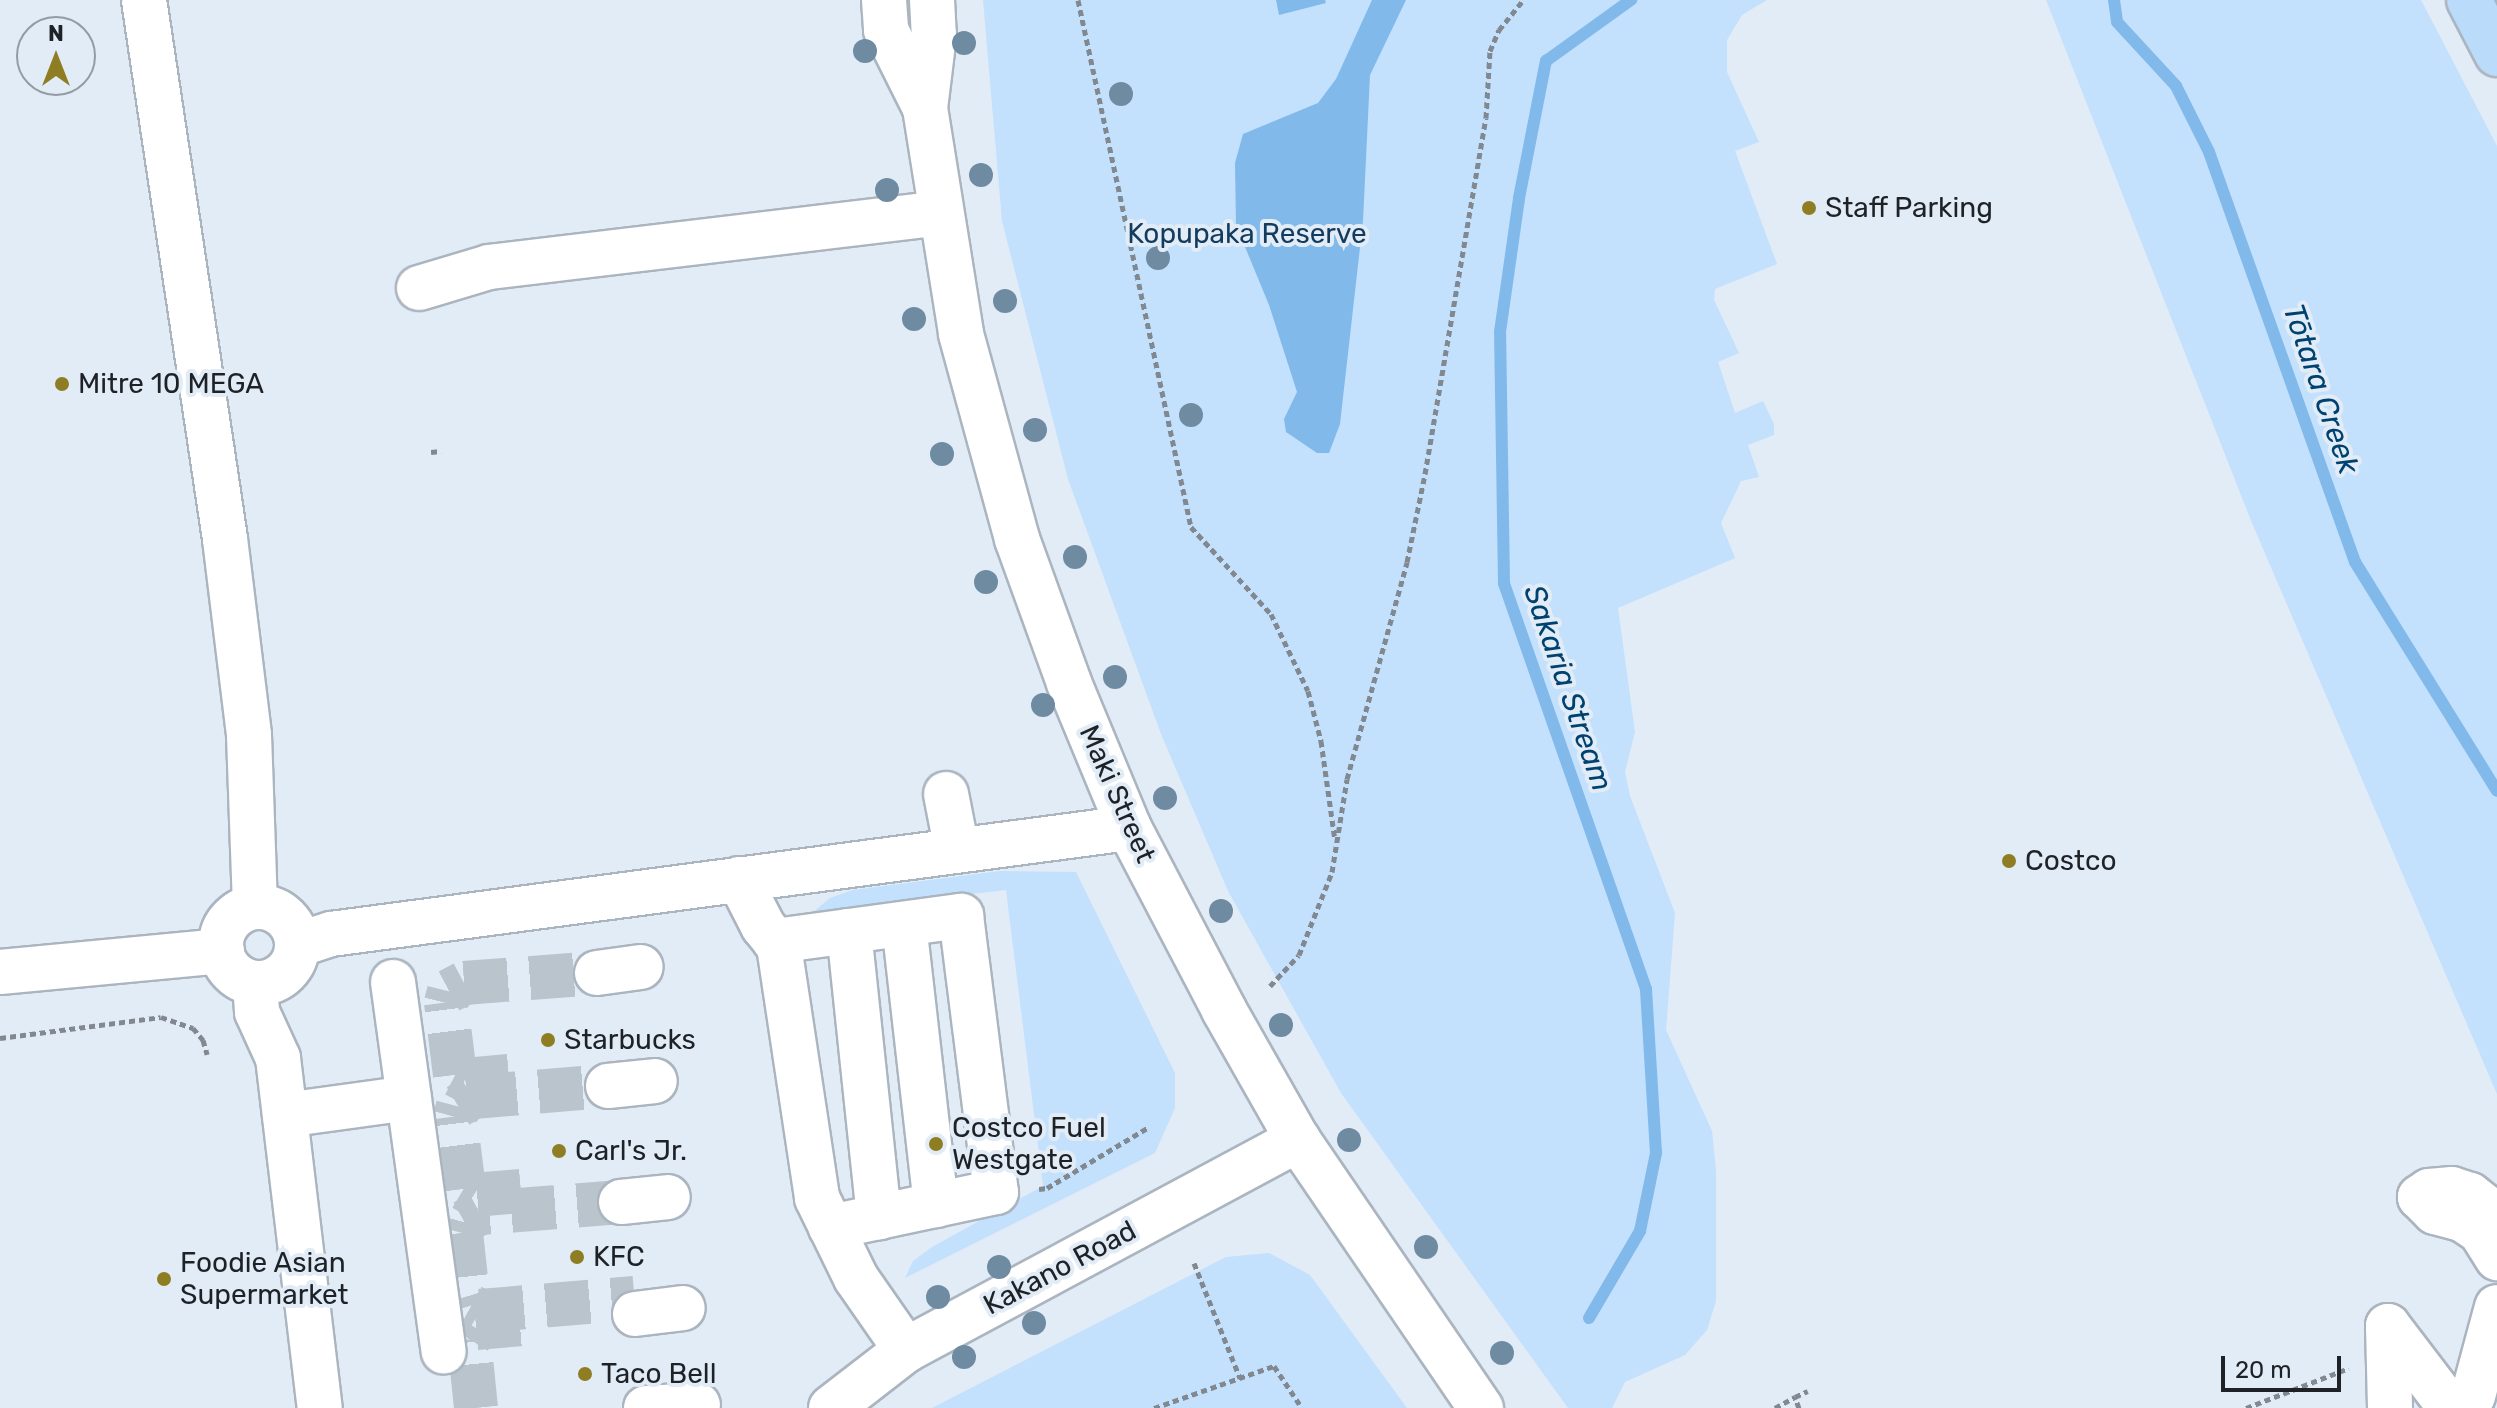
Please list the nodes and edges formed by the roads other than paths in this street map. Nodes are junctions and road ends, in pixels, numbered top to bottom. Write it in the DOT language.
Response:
graph roads {
  1 [pos="144,0"];
  2 [pos="884,0"];
  3 [pos="932,0"];
  4 [pos="2469,0"];
  5 [pos="2497,54"];
  6 [pos="925,108"];
  7 [pos="940,213"];
  8 [pos="419,288"];
  9 [pos="946,794"];
  10 [pos="1129,828"];
  11 [pos="957,850"];
  12 [pos="739,879"];
  13 [pos="255,906"];
  14 [pos="904,924"];
  15 [pos="849,931"];
  16 [pos="775,941"];
  17 [pos="297,945"];
  18 [pos="222,951"];
  19 [pos="641,967"];
  20 [pos="0,972"];
  21 [pos="597,973"];
  22 [pos="393,982"];
  23 [pos="255,983"];
  24 [pos="654,1072"];
  25 [pos="608,1077"];
  26 [pos="409,1098"];
  27 [pos="285,1115"];
  28 [pos="1298,1140"];
  29 [pos="666,1188"];
  30 [pos="620,1192"];
  31 [pos="936,1205"];
  32 [pos="2497,1216"];
  33 [pos="879,1217"];
  34 [pos="831,1227"];
  35 [pos="2497,1258"];
  36 [pos="681,1300"];
  37 [pos="635,1306"];
  38 [pos="2497,1307"];
  39 [pos="906,1350"];
  40 [pos="444,1352"];
  41 [pos="2460,1400"];
  42 [pos="698,1405"];
  43 [pos="320,1408"];
  44 [pos="646,1408"];
  45 [pos="831,1408"];
  46 [pos="1481,1408"];
  47 [pos="2390,1408"];
  1 -- 13 [label="street"];
  2 -- 6 [label="street, Maki Street"];
  3 -- 6 [label="street, Maki Street"];
  4 -- 5 [label="highway"];
  6 -- 7 [label="street, Maki Street"];
  7 -- 8 [label="street"];
  7 -- 10 [label="street, Maki Street"];
  9 -- 11 [label="street"];
  10 -- 11 [label="street"];
  10 -- 28 [label="street, Maki Street"];
  11 -- 12 [label="street"];
  12 -- 16 [label="street"];
  12 -- 17 [label="street"];
  13 -- 17 [label="street"];
  13 -- 18 [label="street"];
  14 -- 15 [label="street"];
  14 -- 31 [label="street"];
  14 -- 31 [label="street"];
  15 -- 16 [label="street"];
  15 -- 33 [label="street"];
  16 -- 34 [label="street"];
  17 -- 23 [label="street"];
  18 -- 20 [label="street"];
  18 -- 23 [label="street"];
  19 -- 21 [label="street"];
  22 -- 26 [label="street"];
  23 -- 27 [label="street"];
  24 -- 25 [label="street"];
  26 -- 27 [label="street"];
  26 -- 40 [label="street"];
  27 -- 43 [label="street"];
  28 -- 39 [label="street, Kakano Road"];
  28 -- 46 [label="street, Maki Street"];
  29 -- 30 [label="street"];
  31 -- 33 [label="street"];
  32 -- 35 [label="street"];
  33 -- 34 [label="street"];
  34 -- 39 [label="street"];
  36 -- 37 [label="street"];
  38 -- 41 [label="street"];
  39 -- 45 [label="street, Kakano Road"];
  41 -- 47 [label="street"];
  42 -- 44 [label="street"];
}
